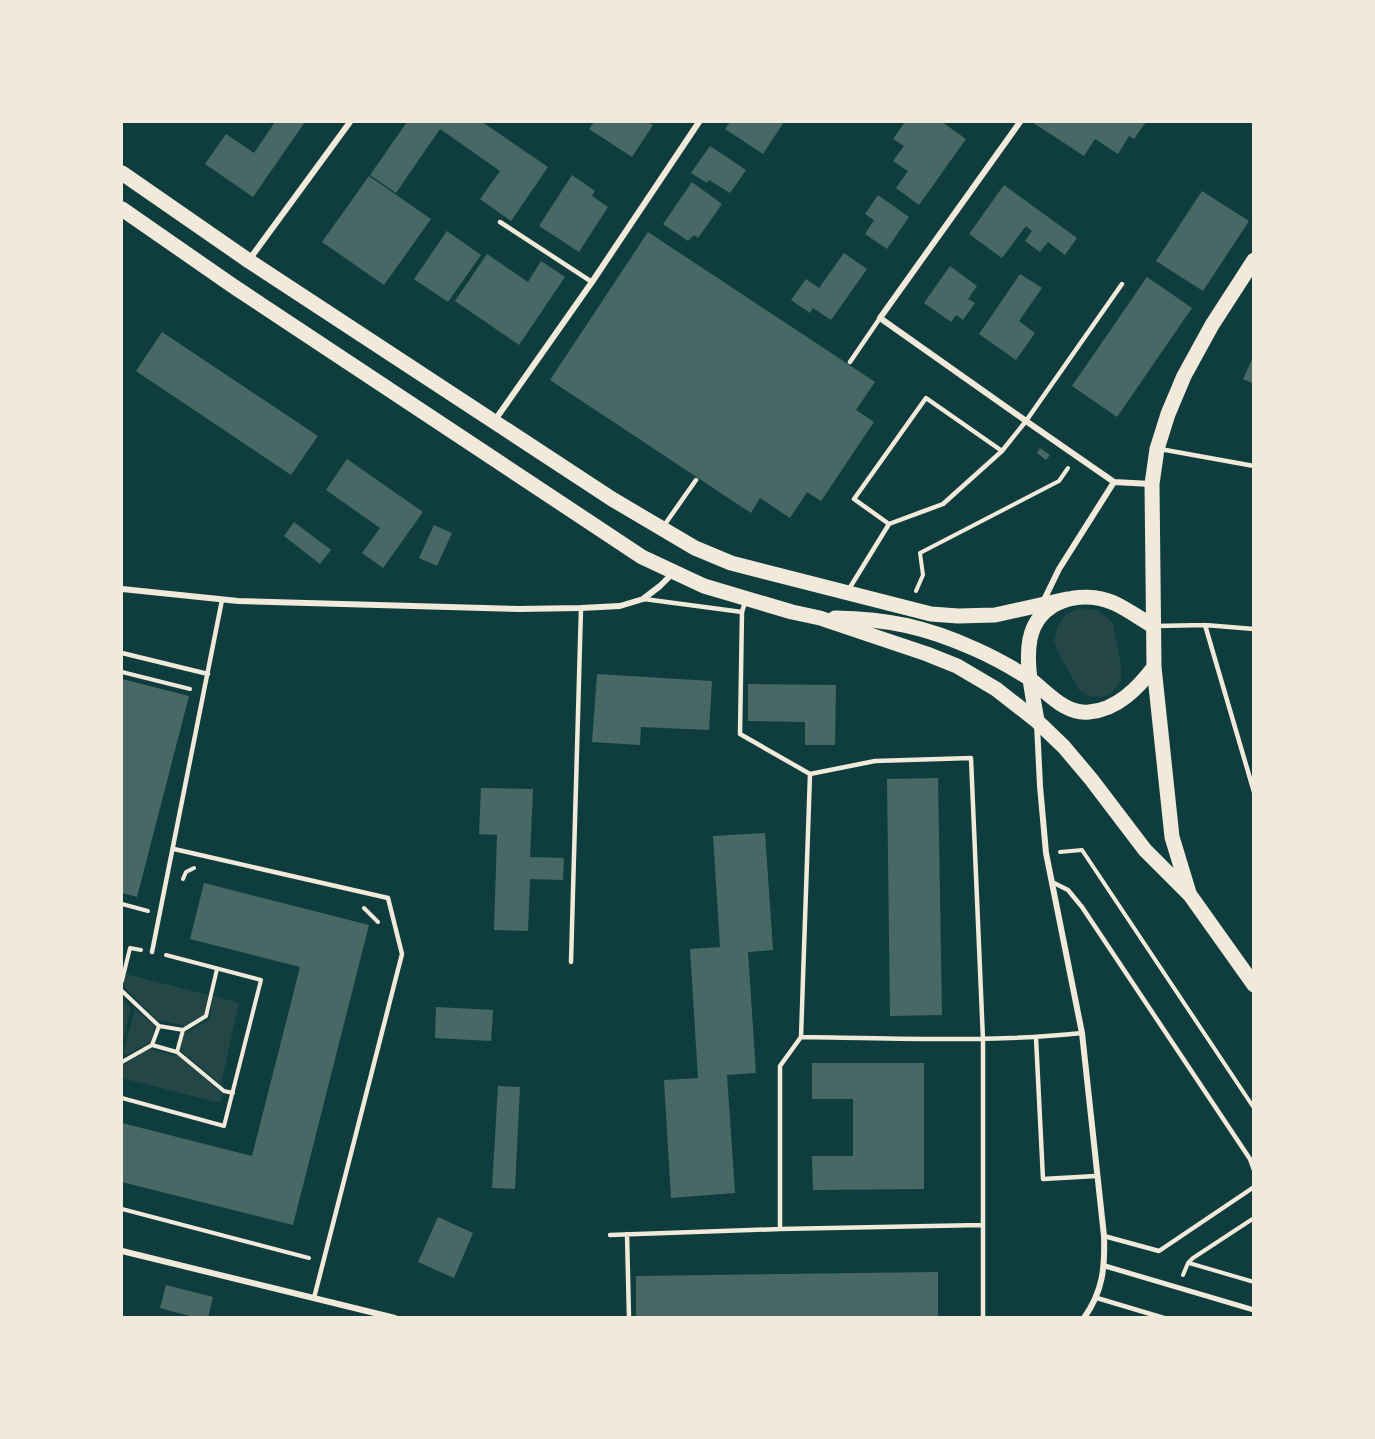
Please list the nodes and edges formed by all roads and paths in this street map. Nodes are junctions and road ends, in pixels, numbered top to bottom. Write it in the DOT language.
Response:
graph roads {
  1 [pos="350,122"];
  2 [pos="699,122"];
  3 [pos="1020,122"];
  4 [pos="122,173"];
  5 [pos="122,209"];
  6 [pos="500,222"];
  7 [pos="1254,260"];
  8 [pos="249,261"];
  9 [pos="592,282"];
  10 [pos="1122,284"];
  11 [pos="880,318"];
  12 [pos="850,362"];
  13 [pos="494,421"];
  14 [pos="1026,422"];
  15 [pos="1157,449"];
  16 [pos="1002,451"];
  17 [pos="1077,456"];
  18 [pos="1254,466"];
  19 [pos="696,480"];
  20 [pos="1114,482"];
  21 [pos="1152,484"];
  22 [pos="889,524"];
  23 [pos="661,529"];
  24 [pos="673,572"];
  25 [pos="122,589"];
  26 [pos="846,594"];
  27 [pos="643,599"];
  28 [pos="1067,599"];
  29 [pos="222,600"];
  30 [pos="912,600"];
  31 [pos="1042,603"];
  32 [pos="744,605"];
  33 [pos="581,608"];
  34 [pos="820,618"];
  35 [pos="1035,622"];
  36 [pos="1205,625"];
  37 [pos="1153,626"];
  38 [pos="1254,629"];
  39 [pos="122,652"];
  40 [pos="1029,654"];
  41 [pos="1154,667"];
  42 [pos="122,672"];
  43 [pos="208,674"];
  44 [pos="1030,679"];
  45 [pos="1044,688"];
  46 [pos="198,691"];
  47 [pos="1037,721"];
  48 [pos="810,774"];
  49 [pos="1254,792"];
  50 [pos="174,849"];
  51 [pos="1046,853"];
  52 [pos="202,867"];
  53 [pos="183,880"];
  54 [pos="1052,882"];
  55 [pos="1190,896"];
  56 [pos="148,899"];
  57 [pos="122,904"];
  58 [pos="363,907"];
  59 [pos="146,910"];
  60 [pos="161,914"];
  61 [pos="143,920"];
  62 [pos="383,928"];
  63 [pos="139,939"];
  64 [pos="168,944"];
  65 [pos="137,949"];
  66 [pos="152,952"];
  67 [pos="165,955"];
  68 [pos="571,962"];
  69 [pos="217,969"];
  70 [pos="122,981"];
  71 [pos="1254,985"];
  72 [pos="122,991"];
  73 [pos="159,1026"];
  74 [pos="183,1030"];
  75 [pos="1082,1033"];
  76 [pos="801,1037"];
  77 [pos="1036,1038"];
  78 [pos="983,1040"];
  79 [pos="152,1045"];
  80 [pos="177,1052"];
  81 [pos="122,1062"];
  82 [pos="232,1093"];
  83 [pos="122,1098"];
  84 [pos="1254,1108"];
  85 [pos="1254,1170"];
  86 [pos="1096,1176"];
  87 [pos="1254,1187"];
  88 [pos="122,1209"];
  89 [pos="1254,1218"];
  90 [pos="981,1225"];
  91 [pos="780,1229"];
  92 [pos="627,1234"];
  93 [pos="610,1235"];
  94 [pos="1104,1236"];
  95 [pos="313,1247"];
  96 [pos="122,1251"];
  97 [pos="1188,1263"];
  98 [pos="1105,1266"];
  99 [pos="1254,1282"];
  100 [pos="1177,1288"];
  101 [pos="314,1298"];
  102 [pos="1097,1298"];
  103 [pos="1254,1310"];
  104 [pos="395,1317"];
  105 [pos="629,1317"];
  106 [pos="983,1317"];
  107 [pos="1084,1317"];
  108 [pos="1164,1317"];
  1 -- 8 [label="street"];
  2 -- 9 [label="street"];
  3 -- 11 [label="street"];
  4 -- 8 [label="main road"];
  5 -- 24 [label="main road"];
  6 -- 9 [label="lane"];
  7 -- 15 [label="main road"];
  8 -- 13 [label="main road"];
  9 -- 13 [label="street"];
  10 -- 14 [label="lane"];
  11 -- 12 [label="lane"];
  11 -- 14 [label="street"];
  13 -- 23 [label="main road"];
  14 -- 16 [label="lane"];
  14 -- 17 [label="street"];
  15 -- 18 [label="lane"];
  15 -- 21 [label="main road"];
  16 -- 22 [label="lane"];
  16 -- 22 [label="lane"];
  17 -- 20 [label="street"];
  17 -- 30 [label="path"];
  19 -- 23 [label="lane"];
  20 -- 21 [label="street"];
  20 -- 31 [label="street"];
  21 -- 37 [label="main road"];
  22 -- 26 [label="lane"];
  23 -- 26 [label="main road"];
  24 -- 27 [label="street"];
  24 -- 32 [label="main road"];
  25 -- 29 [label="street"];
  26 -- 31 [label="main road"];
  27 -- 32 [label="lane"];
  27 -- 33 [label="street"];
  28 -- 31 [label="main road"];
  28 -- 35 [label="main road"];
  28 -- 37 [label="main road"];
  29 -- 33 [label="street"];
  29 -- 43 [label="lane"];
  31 -- 35 [label="street"];
  32 -- 34 [label="main road"];
  32 -- 48 [label="lane"];
  33 -- 68 [label="lane"];
  34 -- 44 [label="main road"];
  34 -- 47 [label="main road"];
  35 -- 40 [label="main road"];
  36 -- 37 [label="lane"];
  36 -- 38 [label="lane"];
  36 -- 49 [label="lane"];
  37 -- 41 [label="main road"];
  39 -- 43 [label="lane"];
  40 -- 44 [label="main road"];
  40 -- 45 [label="main road"];
  41 -- 45 [label="main road"];
  41 -- 55 [label="main road"];
  42 -- 46 [label="path"];
  43 -- 50 [label="lane"];
  44 -- 45 [label="main road"];
  44 -- 47 [label="main road"];
  47 -- 51 [label="street"];
  47 -- 55 [label="main road"];
  48 -- 76 [label="lane"];
  48 -- 78 [label="lane"];
  50 -- 60 [label="lane"];
  50 -- 101 [label="lane"];
  51 -- 54 [label="street"];
  51 -- 84 [label="path"];
  52 -- 53 [label="path"];
  54 -- 75 [label="street"];
  54 -- 85 [label="lane"];
  55 -- 71 [label="main road"];
  56 -- 59 [label="path"];
  57 -- 59 [label="path"];
  58 -- 62 [label="path"];
  59 -- 60 [label="path"];
  59 -- 61 [label="path"];
  60 -- 66 [label="lane"];
  63 -- 65 [label="path"];
  64 -- 67 [label="path"];
  65 -- 66 [label="path"];
  65 -- 70 [label="path"];
  66 -- 67 [label="path"];
  67 -- 69 [label="path"];
  69 -- 74 [label="path"];
  69 -- 82 [label="path"];
  72 -- 73 [label="path"];
  73 -- 74 [label="path"];
  73 -- 79 [label="path"];
  74 -- 80 [label="path"];
  75 -- 77 [label="lane"];
  75 -- 86 [label="street"];
  76 -- 78 [label="lane"];
  76 -- 91 [label="lane"];
  77 -- 78 [label="lane"];
  77 -- 86 [label="lane"];
  78 -- 90 [label="lane"];
  79 -- 80 [label="path"];
  79 -- 81 [label="path"];
  80 -- 82 [label="path"];
  82 -- 83 [label="path"];
  86 -- 94 [label="street"];
  87 -- 94 [label="lane"];
  88 -- 95 [label="path"];
  89 -- 97 [label="path"];
  90 -- 91 [label="lane"];
  90 -- 106 [label="lane"];
  91 -- 92 [label="lane"];
  92 -- 93 [label="lane"];
  92 -- 105 [label="lane"];
  94 -- 98 [label="street"];
  96 -- 101 [label="street"];
  97 -- 99 [label="path"];
  97 -- 100 [label="path"];
  98 -- 100 [label="street"];
  98 -- 102 [label="street"];
  100 -- 103 [label="street"];
  101 -- 104 [label="street"];
  102 -- 107 [label="street"];
  102 -- 108 [label="lane"];
}
